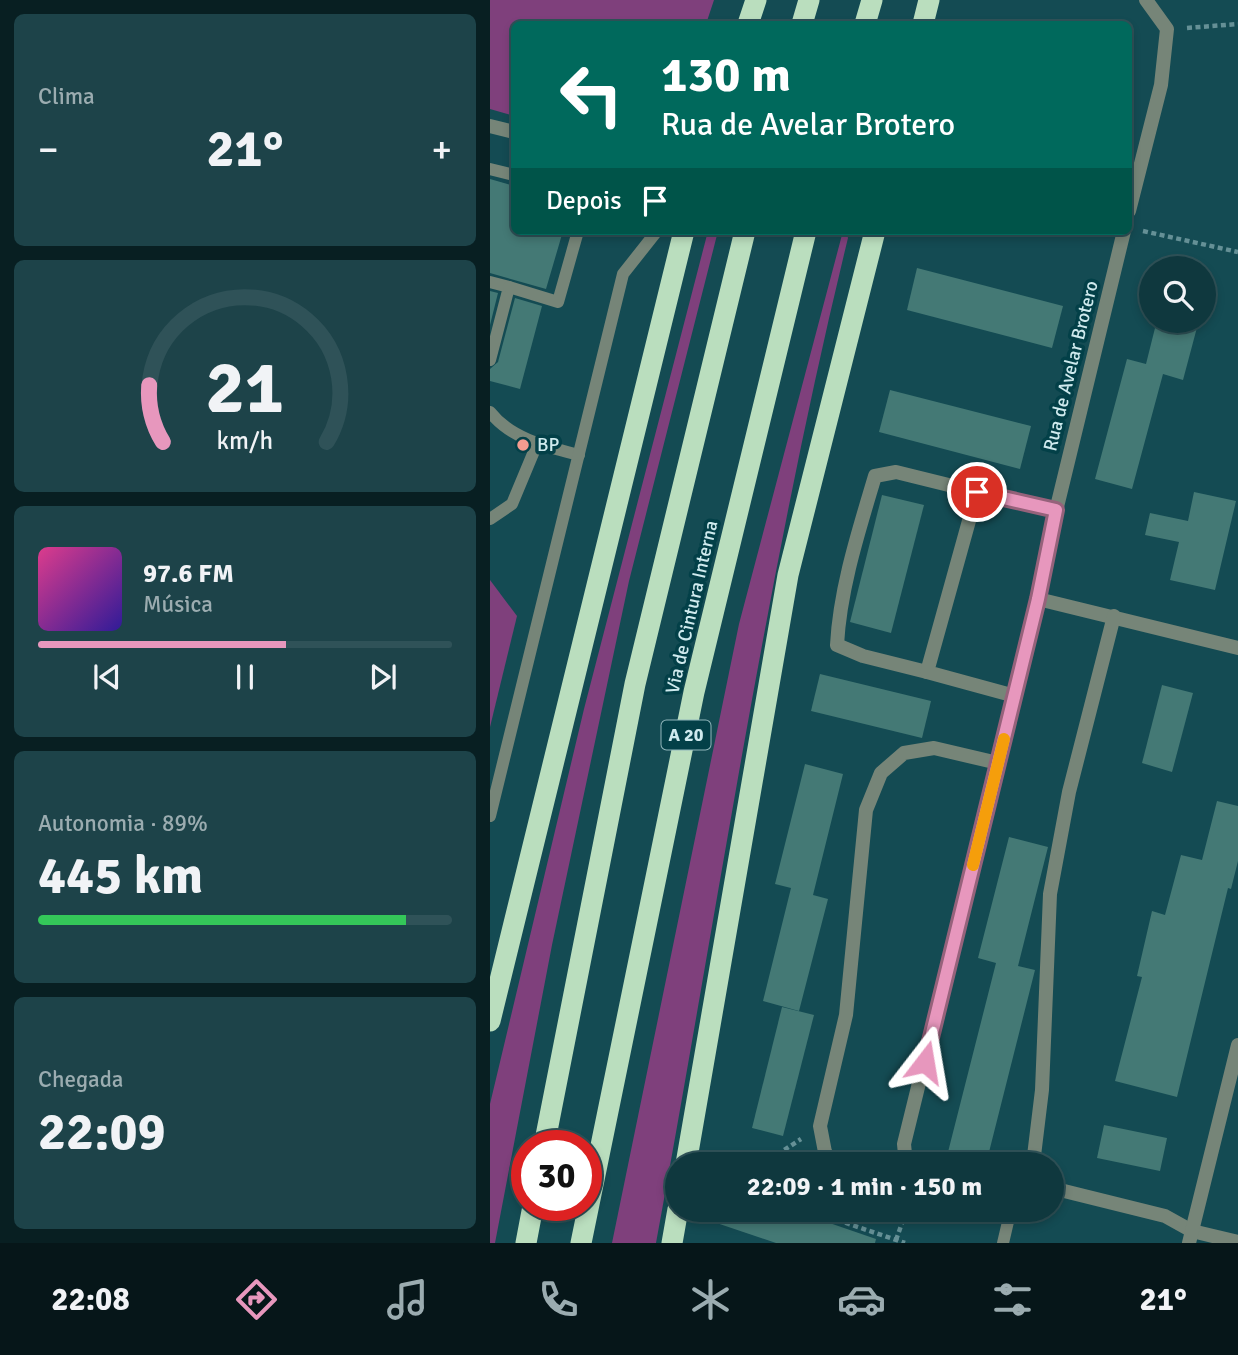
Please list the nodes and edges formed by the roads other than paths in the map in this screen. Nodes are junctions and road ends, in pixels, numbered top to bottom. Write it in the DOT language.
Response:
graph roads {
  1 [pos="756,0"];
  2 [pos="809,0"];
  3 [pos="872,0"];
  4 [pos="929,0"];
  5 [pos="1146,0"];
  6 [pos="749,21"];
  7 [pos="803,21"];
  8 [pos="866,21"];
  9 [pos="924,21"];
  10 [pos="491,128"];
  11 [pos="511,131"];
  12 [pos="490,169"];
  13 [pos="511,175"];
  14 [pos="1132,199"];
  15 [pos="577,235"];
  16 [pos="654,235"];
  17 [pos="683,235"];
  18 [pos="744,235"];
  19 [pos="805,235"];
  20 [pos="874,235"];
  21 [pos="1123,235"];
  22 [pos="490,282"];
  23 [pos="509,287"];
  24 [pos="490,360"];
  25 [pos="490,412"];
  26 [pos="537,444"];
  27 [pos="579,455"];
  28 [pos="977,492"];
  29 [pos="1056,510"];
  30 [pos="490,519"];
  31 [pos="1038,599"];
  32 [pos="1114,617"];
  33 [pos="1238,648"];
  34 [pos="927,671"];
  35 [pos="1014,696"];
  36 [pos="998,763"];
  37 [pos="490,816"];
  38 [pos="490,1021"];
  39 [pos="1238,1045"];
  40 [pos="547,1130"];
  41 [pos="688,1152"];
  42 [pos="825,1152"];
  43 [pos="905,1152"];
  44 [pos="1034,1152"];
  45 [pos="1064,1191"];
  46 [pos="530,1221"];
  47 [pos="676,1222"];
  48 [pos="1008,1222"];
  49 [pos="1191,1237"];
  50 [pos="1238,1242"];
  51 [pos="526,1243"];
  52 [pos="581,1243"];
  53 [pos="672,1243"];
  54 [pos="1003,1243"];
  1 -- 6 [label="highway"];
  2 -- 7 [label="highway"];
  3 -- 8 [label="highway"];
  4 -- 9 [label="highway"];
  5 -- 14 [label="street"];
  10 -- 11 [label="street"];
  12 -- 13 [label="lane"];
  15 -- 23 [label="lane"];
  16 -- 27 [label="lane"];
  17 -- 38 [label="highway"];
  18 -- 40 [label="highway, Via de Cintura Interna"];
  19 -- 52 [label="highway, Via de Cintura Interna / A 20"];
  20 -- 41 [label="highway"];
  21 -- 29 [label="street, Rua de Avelar Brotero"];
  22 -- 23 [label="lane"];
  23 -- 24 [label="lane"];
  25 -- 26 [label="lane"];
  26 -- 27 [label="lane"];
  26 -- 30 [label="lane"];
  27 -- 37 [label="lane"];
  28 -- 29 [label="street"];
  28 -- 34 [label="street"];
  28 -- 34 [label="street"];
  29 -- 31 [label="street, Rua de Avelar Brotero"];
  31 -- 32 [label="street"];
  31 -- 35 [label="street, Rua de Avelar Brotero"];
  32 -- 33 [label="street"];
  32 -- 44 [label="street"];
  34 -- 35 [label="street"];
  35 -- 36 [label="street, Rua de Avelar Brotero"];
  36 -- 42 [label="street"];
  36 -- 43 [label="street, Rua de Avelar Brotero"];
  39 -- 49 [label="street"];
  45 -- 49 [label="street"];
  46 -- 51 [label="highway"];
  47 -- 53 [label="highway"];
  48 -- 54 [label="lane"];
  49 -- 50 [label="street"];
}
